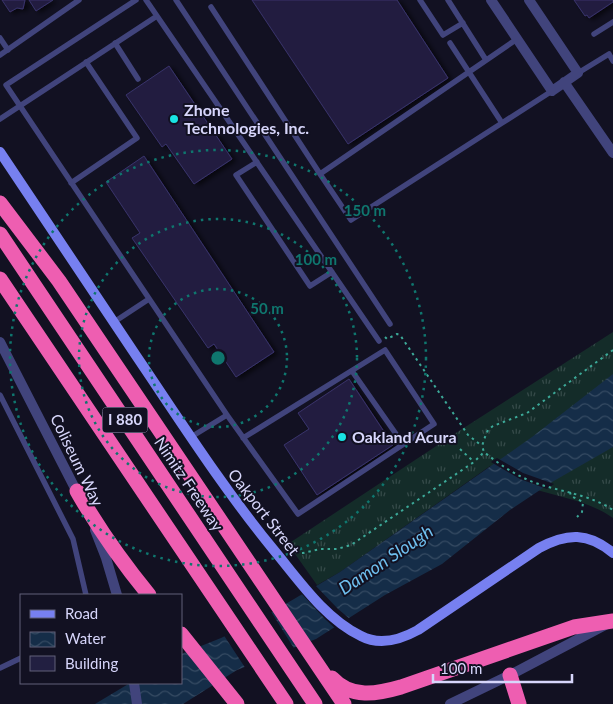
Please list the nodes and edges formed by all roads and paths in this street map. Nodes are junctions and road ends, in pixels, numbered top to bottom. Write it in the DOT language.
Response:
graph roads {
  1 [pos="80,0"];
  2 [pos="136,0"];
  3 [pos="146,0"];
  4 [pos="176,0"];
  5 [pos="420,0"];
  6 [pos="448,0"];
  7 [pos="491,0"];
  8 [pos="529,0"];
  9 [pos="211,7"];
  10 [pos="157,16"];
  11 [pos="613,22"];
  12 [pos="463,23"];
  13 [pos="594,34"];
  14 [pos="0,38"];
  15 [pos="517,38"];
  16 [pos="115,43"];
  17 [pos="450,43"];
  18 [pos="8,50"];
  19 [pos="611,52"];
  20 [pos="0,55"];
  21 [pos="486,60"];
  22 [pos="613,61"];
  23 [pos="86,62"];
  24 [pos="468,72"];
  25 [pos="578,73"];
  26 [pos="138,79"];
  27 [pos="564,82"];
  28 [pos="552,91"];
  29 [pos="19,106"];
  30 [pos="0,119"];
  31 [pos="502,123"];
  32 [pos="0,152"];
  33 [pos="613,154"];
  34 [pos="257,162"];
  35 [pos="320,174"];
  36 [pos="71,183"];
  37 [pos="0,204"];
  38 [pos="0,234"];
  39 [pos="332,272"];
  40 [pos="0,278"];
  41 [pos="149,299"];
  42 [pos="114,322"];
  43 [pos="390,324"];
  44 [pos="379,341"];
  45 [pos="0,342"];
  46 [pos="613,350"];
  47 [pos="352,371"];
  48 [pos="0,395"];
  49 [pos="227,415"];
  50 [pos="191,438"];
  51 [pos="243,438"];
  52 [pos="403,444"];
  53 [pos="482,446"];
  54 [pos="460,449"];
  55 [pos="484,452"];
  56 [pos="474,462"];
  57 [pos="77,491"];
  58 [pos="570,492"];
  59 [pos="613,510"];
  60 [pos="577,517"];
  61 [pos="613,553"];
  62 [pos="283,561"];
  63 [pos="86,594"];
  64 [pos="117,594"];
  65 [pos="149,594"];
  66 [pos="613,621"];
  67 [pos="184,638"];
  68 [pos="312,657"];
  69 [pos="20,658"];
  70 [pos="0,668"];
  71 [pos="510,676"];
  72 [pos="134,684"];
  73 [pos="235,701"];
  74 [pos="138,704"];
  75 [pos="286,704"];
  76 [pos="316,704"];
  77 [pos="344,704"];
  78 [pos="450,704"];
  79 [pos="519,704"];
  1 -- 18 [label="lane"];
  2 -- 29 [label="lane"];
  3 -- 10 [label="lane"];
  4 -- 43 [label="lane"];
  5 -- 12 [label="lane"];
  6 -- 12 [label="lane"];
  7 -- 15 [label="street"];
  8 -- 25 [label="street"];
  9 -- 35 [label="lane"];
  10 -- 16 [label="lane"];
  10 -- 34 [label="lane"];
  11 -- 13 [label="lane"];
  12 -- 21 [label="lane"];
  14 -- 18 [label="lane"];
  15 -- 21 [label="lane"];
  15 -- 28 [label="street"];
  16 -- 23 [label="lane"];
  16 -- 26 [label="lane"];
  17 -- 24 [label="lane"];
  18 -- 20 [label="lane"];
  19 -- 22 [label="lane"];
  19 -- 25 [label="lane"];
  21 -- 24 [label="lane"];
  23 -- 29 [label="lane"];
  23 -- 36 [label="lane"];
  24 -- 31 [label="lane"];
  24 -- 35 [label="lane"];
  25 -- 27 [label="street"];
  27 -- 28 [label="street"];
  27 -- 33 [label="street"];
  28 -- 31 [label="lane"];
  29 -- 30 [label="lane"];
  29 -- 36 [label="lane"];
  31 -- 35 [label="lane"];
  32 -- 42 [label="main road, Oakport Street"];
  34 -- 39 [label="lane"];
  34 -- 39 [label="lane"];
  36 -- 41 [label="lane"];
  37 -- 68 [label="highway"];
  38 -- 76 [label="highway, Nimitz Freeway / I 880"];
  39 -- 44 [label="lane"];
  40 -- 75 [label="highway, I 880"];
  41 -- 42 [label="lane"];
  41 -- 49 [label="lane"];
  42 -- 50 [label="main road, Oakport Street"];
  44 -- 53 [label="path"];
  45 -- 57 [label="street, Coliseum Way"];
  46 -- 53 [label="path"];
  47 -- 51 [label="lane"];
  47 -- 52 [label="lane"];
  47 -- 52 [label="lane"];
  48 -- 63 [label="lane"];
  49 -- 50 [label="lane"];
  49 -- 51 [label="lane"];
  50 -- 62 [label="main road, Oakport Street"];
  51 -- 52 [label="lane"];
  53 -- 55 [label="path"];
  54 -- 56 [label="path"];
  55 -- 56 [label="path"];
  55 -- 58 [label="path"];
  56 -- 62 [label="path"];
  57 -- 64 [label="street, Coliseum Way"];
  57 -- 65 [label="highway"];
  58 -- 59 [label="path"];
  58 -- 60 [label="path"];
  61 -- 62 [label="main road, Oakport Street"];
  66 -- 68 [label="highway"];
  66 -- 71 [label="street"];
  67 -- 73 [label="highway"];
  68 -- 77 [label="highway"];
  69 -- 70 [label="lane"];
  71 -- 78 [label="street"];
  71 -- 79 [label="highway"];
  72 -- 74 [label="street"];
}
